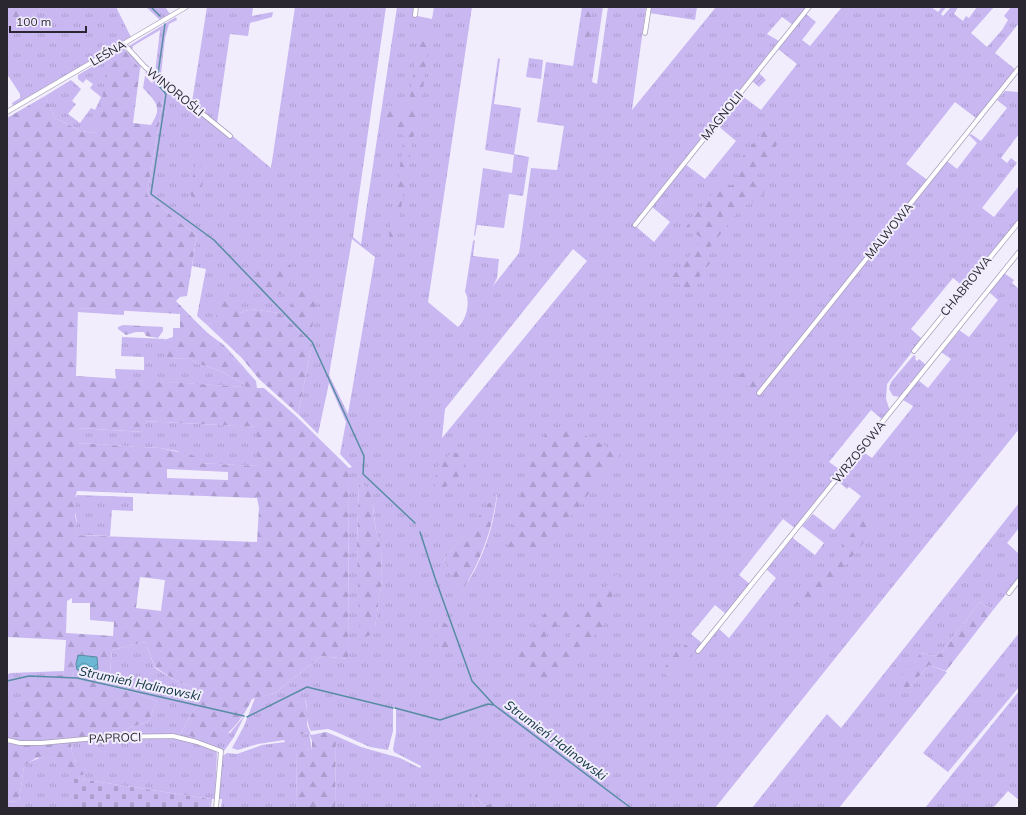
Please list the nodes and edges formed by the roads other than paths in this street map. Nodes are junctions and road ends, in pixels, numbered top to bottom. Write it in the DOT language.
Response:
graph roads {
  1 [pos="186,7"];
  2 [pos="416,7"];
  3 [pos="648,7"];
  4 [pos="809,7"];
  5 [pos="415,15"];
  6 [pos="645,33"];
  7 [pos="124,44"];
  8 [pos="1019,68"];
  9 [pos="7,112"];
  10 [pos="230,136"];
  11 [pos="1019,222"];
  12 [pos="635,225"];
  13 [pos="1019,252"];
  14 [pos="914,351"];
  15 [pos="759,393"];
  16 [pos="1019,580"];
  17 [pos="1009,593"];
  18 [pos="698,652"];
  19 [pos="7,740"];
  20 [pos="216,808"];
  1 -- 7 [label="street, LEŚNA"];
  2 -- 5 [label="street"];
  3 -- 6 [label="street"];
  4 -- 12 [label="street, MAGNOLII"];
  7 -- 9 [label="street, LEŚNA"];
  7 -- 10 [label="street, WINOROŚLI"];
  8 -- 15 [label="street, MALWOWA"];
  11 -- 14 [label="street, CHABROWA"];
  13 -- 18 [label="street, WRZOSOWA"];
  16 -- 17 [label="street"];
  19 -- 20 [label="street, PAPROCI"];
}
